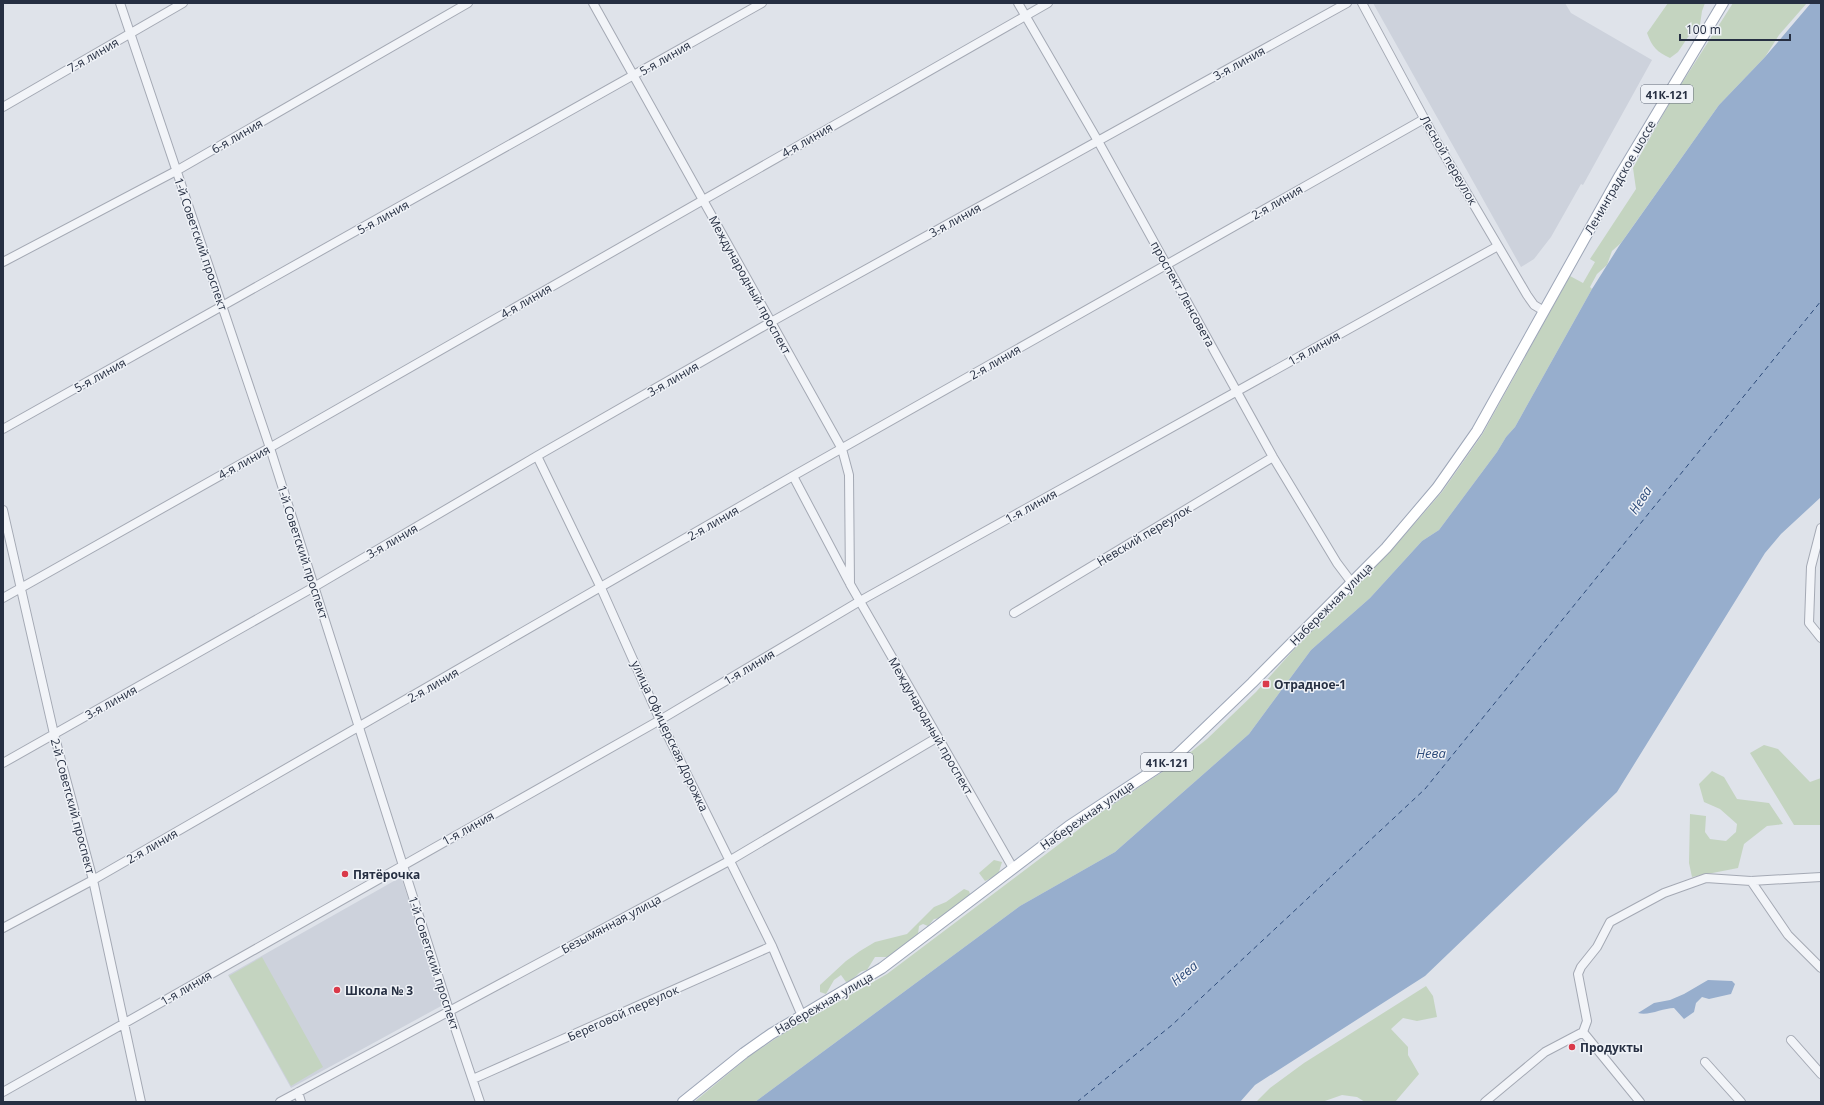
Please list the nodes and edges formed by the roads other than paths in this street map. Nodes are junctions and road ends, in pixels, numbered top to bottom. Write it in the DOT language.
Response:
graph roads {
  1 [pos="120,3"];
  2 [pos="183,3"];
  3 [pos="468,3"];
  4 [pos="593,3"];
  5 [pos="762,3"];
  6 [pos="1018,3"];
  7 [pos="1048,3"];
  8 [pos="1347,3"];
  9 [pos="1362,3"];
  10 [pos="1723,3"];
  11 [pos="1025,15"];
  12 [pos="130,34"];
  13 [pos="634,76"];
  14 [pos="3,107"];
  15 [pos="1424,119"];
  16 [pos="1098,141"];
  17 [pos="176,171"];
  18 [pos="703,200"];
  19 [pos="1498,246"];
  20 [pos="3,262"];
  21 [pos="1166,265"];
  22 [pos="222,307"];
  23 [pos="1544,311"];
  24 [pos="771,322"];
  25 [pos="1237,391"];
  26 [pos="3,429"];
  27 [pos="270,448"];
  28 [pos="842,449"];
  29 [pos="537,456"];
  30 [pos="1273,457"];
  31 [pos="793,476"];
  32 [pos="3,510"];
  33 [pos="1821,528"];
  34 [pos="1352,583"];
  35 [pos="850,584"];
  36 [pos="314,587"];
  37 [pos="20,588"];
  38 [pos="601,588"];
  39 [pos="3,598"];
  40 [pos="860,601"];
  41 [pos="1014,613"];
  42 [pos="1821,638"];
  43 [pos="660,720"];
  44 [pos="359,728"];
  45 [pos="54,734"];
  46 [pos="938,738"];
  47 [pos="3,763"];
  48 [pos="729,861"];
  49 [pos="402,865"];
  50 [pos="1013,868"];
  51 [pos="1821,877"];
  52 [pos="93,880"];
  53 [pos="1752,881"];
  54 [pos="3,928"];
  55 [pos="772,946"];
  56 [pos="1821,968"];
  57 [pos="449,1010"];
  58 [pos="802,1016"];
  59 [pos="125,1023"];
  60 [pos="1583,1032"];
  61 [pos="1791,1040"];
  62 [pos="1705,1062"];
  63 [pos="1821,1074"];
  64 [pos="473,1079"];
  65 [pos="3,1092"];
  66 [pos="298,1092"];
  67 [pos="141,1102"];
  68 [pos="280,1102"];
  69 [pos="301,1102"];
  70 [pos="480,1102"];
  71 [pos="683,1102"];
  72 [pos="1485,1102"];
  73 [pos="1640,1102"];
  74 [pos="1741,1102"];
  1 -- 12 [label="street, 1-й Советский проспект"];
  2 -- 12 [label="street, 7-я линия"];
  3 -- 17 [label="street, 6-я линия"];
  4 -- 13 [label="street, Международный проспект"];
  5 -- 13 [label="street, 5-я линия"];
  6 -- 11 [label="street, проспект Ленсовета"];
  7 -- 11 [label="street, 4-я линия"];
  8 -- 16 [label="street, 3-я линия"];
  9 -- 15 [label="street, Лесной переулок"];
  10 -- 23 [label="main road, Ленинградское шоссе / 41К-121"];
  11 -- 16 [label="street, проспект Ленсовета"];
  11 -- 18 [label="street, 4-я линия"];
  12 -- 14 [label="street, 7-я линия"];
  12 -- 17 [label="street, 1-й Советский проспект"];
  13 -- 18 [label="street, Международный проспект"];
  13 -- 22 [label="street, 5-я линия"];
  15 -- 19 [label="street, Лесной переулок"];
  15 -- 21 [label="street, 2-я линия"];
  16 -- 21 [label="street, проспект Ленсовета"];
  16 -- 24 [label="street, 3-я линия"];
  17 -- 20 [label="street, 6-я линия"];
  17 -- 22 [label="street, 1-й Советский проспект"];
  18 -- 24 [label="street, Международный проспект"];
  18 -- 27 [label="street, 4-я линия"];
  19 -- 23 [label="street, Лесной переулок"];
  19 -- 25 [label="street, 1-я линия"];
  21 -- 25 [label="street, проспект Ленсовета"];
  21 -- 28 [label="street, 2-я линия"];
  22 -- 26 [label="street, 5-я линия"];
  22 -- 27 [label="street, 1-й Советский проспект"];
  23 -- 34 [label="main road, Набережная улица / 41К-121"];
  24 -- 28 [label="street, Международный проспект"];
  24 -- 29 [label="street, 3-я линия"];
  25 -- 30 [label="street, проспект Ленсовета"];
  25 -- 40 [label="street, 1-я линия"];
  27 -- 36 [label="street, 1-й Советский проспект"];
  27 -- 37 [label="street, 4-я линия"];
  28 -- 31 [label="street, 2-я линия"];
  28 -- 35 [label="street, Международный проспект"];
  29 -- 36 [label="street, 3-я линия"];
  29 -- 38 [label="street, улица Офицерская Дорожка"];
  30 -- 34 [label="street, проспект Ленсовета"];
  30 -- 41 [label="street, Невский переулок"];
  31 -- 35 [label="street, Международный проспект"];
  31 -- 38 [label="street, 2-я линия"];
  32 -- 37 [label="street, 2-й Советский проспект"];
  33 -- 42 [label="street"];
  34 -- 50 [label="main road, Набережная улица / 41К-121"];
  35 -- 40 [label="street, Международный проспект"];
  36 -- 44 [label="street, 1-й Советский проспект"];
  36 -- 45 [label="street, 3-я линия"];
  37 -- 39 [label="street, 4-я линия"];
  37 -- 45 [label="street, 2-й Советский проспект"];
  38 -- 43 [label="street, улица Офицерская Дорожка"];
  38 -- 44 [label="street, 2-я линия"];
  40 -- 43 [label="street, 1-я линия"];
  40 -- 46 [label="street, Международный проспект"];
  43 -- 48 [label="street, улица Офицерская Дорожка"];
  43 -- 49 [label="street, 1-я линия"];
  44 -- 49 [label="street, 1-й Советский проспект"];
  44 -- 52 [label="street, 2-я линия"];
  45 -- 47 [label="street, 3-я линия"];
  45 -- 52 [label="street, 2-й Советский проспект"];
  46 -- 48 [label="street, Безымянная улица"];
  46 -- 50 [label="street, Международный проспект"];
  48 -- 55 [label="street, улица Офицерская Дорожка"];
  48 -- 57 [label="street, Безымянная улица"];
  49 -- 57 [label="street, 1-й Советский проспект"];
  49 -- 59 [label="street, 1-я линия"];
  50 -- 58 [label="main road, Набережная улица / 41К-121"];
  51 -- 53 [label="street"];
  52 -- 54 [label="street, 2-я линия"];
  52 -- 59 [label="street, 2-й Советский проспект"];
  53 -- 56 [label="street"];
  53 -- 60 [label="street"];
  55 -- 58 [label="street, улица Офицерская Дорожка"];
  55 -- 64 [label="street, Береговой переулок"];
  57 -- 64 [label="street, 1-й Советский проспект"];
  57 -- 66 [label="street, Безымянная улица"];
  58 -- 71 [label="main road, Набережная улица / 41К-121"];
  59 -- 65 [label="street, 1-я линия"];
  59 -- 67 [label="street, 2-й Советский проспект"];
  60 -- 72 [label="street"];
  60 -- 73 [label="street"];
  61 -- 63 [label="street"];
  62 -- 74 [label="street"];
  64 -- 70 [label="street, 1-й Советский проспект"];
  66 -- 68 [label="street, Безымянная улица"];
  66 -- 69 [label="street"];
}
